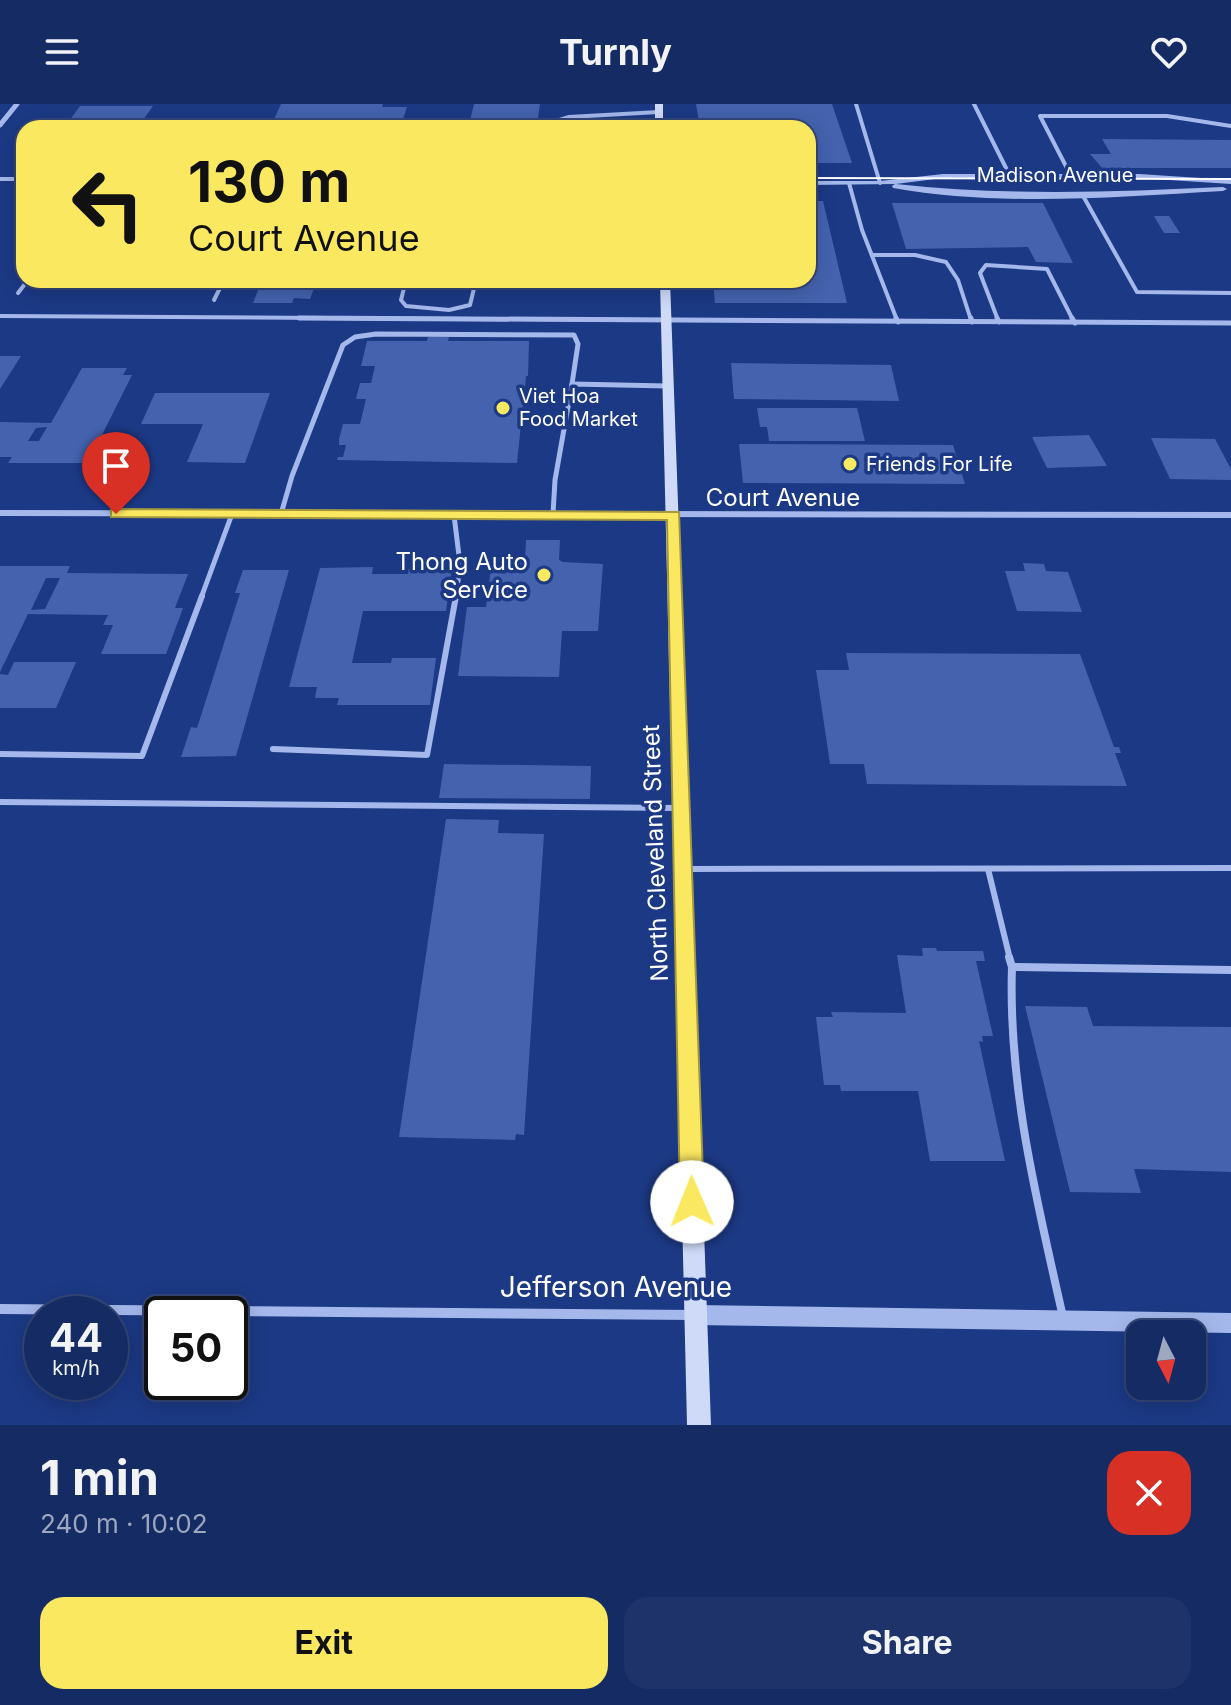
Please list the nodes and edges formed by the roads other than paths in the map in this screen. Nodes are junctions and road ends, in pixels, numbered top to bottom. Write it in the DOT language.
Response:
graph roads {
  1 [pos="17,104"];
  2 [pos="856,104"];
  3 [pos="974,104"];
  4 [pos="659,108"];
  5 [pos="559,120"];
  6 [pos="0,125"];
  7 [pos="1231,126"];
  8 [pos="1010,176"];
  9 [pos="1071,176"];
  10 [pos="1231,182"];
  11 [pos="816,183"];
  12 [pos="849,183"];
  13 [pos="880,183"];
  14 [pos="1231,189"];
  15 [pos="1082,194"];
  16 [pos="872,255"];
  17 [pos="22,288"];
  18 [pos="220,288"];
  19 [pos="404,288"];
  20 [pos="475,288"];
  21 [pos="666,288"];
  22 [pos="18,293"];
  23 [pos="1231,293"];
  24 [pos="214,300"];
  25 [pos="0,316"];
  26 [pos="668,321"];
  27 [pos="898,322"];
  28 [pos="972,322"];
  29 [pos="999,322"];
  30 [pos="1075,323"];
  31 [pos="1231,323"];
  32 [pos="572,384"];
  33 [pos="671,386"];
  34 [pos="0,513"];
  35 [pos="232,514"];
  36 [pos="281,514"];
  37 [pos="553,514"];
  38 [pos="454,515"];
  39 [pos="674,515"];
  40 [pos="1231,515"];
  41 [pos="273,749"];
  42 [pos="0,754"];
  43 [pos="0,802"];
  44 [pos="681,808"];
  45 [pos="1231,868"];
  46 [pos="683,869"];
  47 [pos="988,869"];
  48 [pos="1012,967"];
  49 [pos="1231,970"];
  50 [pos="0,1309"];
  51 [pos="695,1315"];
  52 [pos="1064,1321"];
  53 [pos="1231,1323"];
  54 [pos="699,1425"];
  1 -- 6 [label="street"];
  2 -- 13 [label="lane"];
  3 -- 8 [label="lane"];
  4 -- 5 [label="lane"];
  7 -- 9 [label="lane"];
  8 -- 9 [label="street, Madison Avenue"];
  8 -- 13 [label="street, Madison Avenue"];
  9 -- 10 [label="street, Madison Avenue"];
  11 -- 12 [label="street, Madison Avenue"];
  12 -- 13 [label="street, Madison Avenue"];
  12 -- 16 [label="lane"];
  13 -- 15 [label="street, Madison Avenue"];
  14 -- 15 [label="street, Madison Avenue"];
  15 -- 23 [label="lane"];
  16 -- 27 [label="lane"];
  16 -- 28 [label="lane"];
  17 -- 22 [label="lane"];
  18 -- 24 [label="lane"];
  19 -- 20 [label="lane"];
  21 -- 26 [label="main road, North Cleveland Street"];
  25 -- 26 [label="lane"];
  26 -- 27 [label="lane"];
  26 -- 33 [label="main road, North Cleveland Street"];
  27 -- 28 [label="lane"];
  28 -- 29 [label="lane"];
  29 -- 30 [label="lane"];
  29 -- 30 [label="lane"];
  30 -- 31 [label="lane"];
  32 -- 33 [label="lane"];
  32 -- 36 [label="lane"];
  32 -- 37 [label="lane"];
  33 -- 39 [label="main road, North Cleveland Street"];
  34 -- 35 [label="street, Court Avenue"];
  35 -- 36 [label="street, Court Avenue"];
  35 -- 42 [label="lane"];
  36 -- 38 [label="street, Court Avenue"];
  37 -- 38 [label="street, Court Avenue"];
  37 -- 39 [label="street, Court Avenue"];
  38 -- 41 [label="lane"];
  39 -- 40 [label="street, Court Avenue"];
  39 -- 44 [label="main road, North Cleveland Street"];
  43 -- 44 [label="lane"];
  44 -- 46 [label="main road, North Cleveland Street"];
  45 -- 47 [label="lane"];
  46 -- 47 [label="lane"];
  46 -- 51 [label="main road, North Cleveland Street"];
  47 -- 48 [label="lane"];
  48 -- 49 [label="lane"];
  48 -- 52 [label="lane"];
  50 -- 51 [label="street, Jefferson Avenue"];
  51 -- 52 [label="street, Jefferson Avenue"];
  51 -- 54 [label="main road, North Cleveland Street"];
  52 -- 53 [label="street, Jefferson Avenue"];
}
